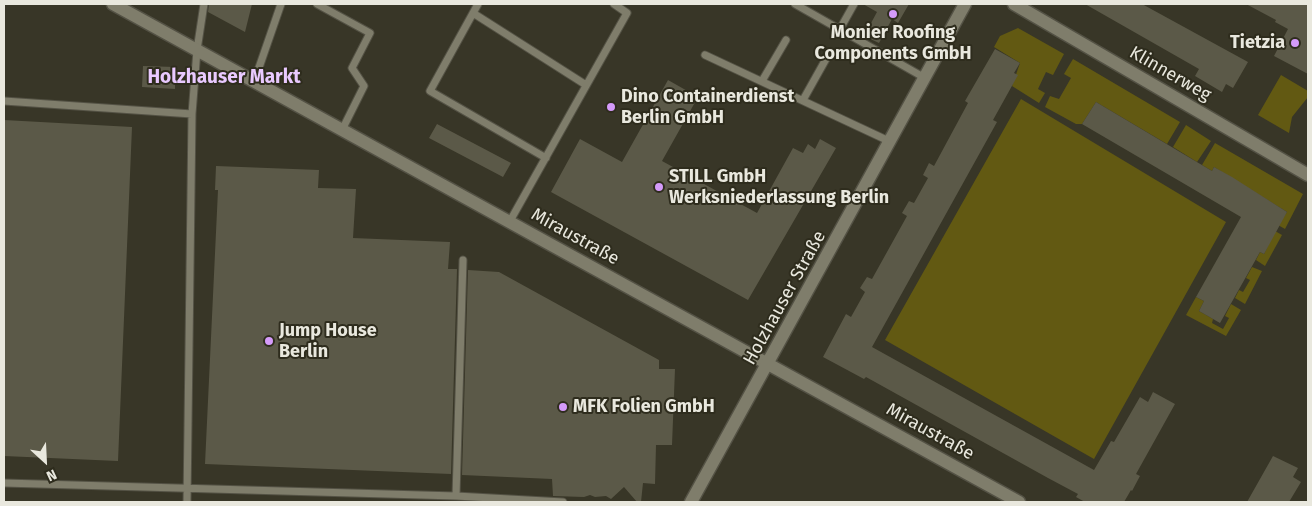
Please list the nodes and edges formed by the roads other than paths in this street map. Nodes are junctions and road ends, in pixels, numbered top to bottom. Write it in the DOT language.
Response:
graph roads {
  1 [pos="113,4"];
  2 [pos="204,4"];
  3 [pos="281,4"];
  4 [pos="316,4"];
  5 [pos="478,4"];
  6 [pos="614,4"];
  7 [pos="795,4"];
  8 [pos="854,4"];
  9 [pos="965,4"];
  10 [pos="1014,4"];
  11 [pos="473,13"];
  12 [pos="840,30"];
  13 [pos="786,40"];
  14 [pos="197,50"];
  15 [pos="704,55"];
  16 [pos="826,59"];
  17 [pos="926,78"];
  18 [pos="762,81"];
  19 [pos="254,82"];
  20 [pos="586,85"];
  21 [pos="803,100"];
  22 [pos="4,102"];
  23 [pos="192,114"];
  24 [pos="342,130"];
  25 [pos="891,142"];
  26 [pos="546,158"];
  27 [pos="1308,175"];
  28 [pos="510,221"];
  29 [pos="464,260"];
  30 [pos="768,364"];
  31 [pos="4,483"];
  32 [pos="187,489"];
  33 [pos="456,496"];
  34 [pos="187,502"];
  35 [pos="563,502"];
  36 [pos="692,502"];
  37 [pos="1019,502"];
  1 -- 14 [label="street, Miraustraße"];
  2 -- 14 [label="lane"];
  3 -- 19 [label="lane"];
  4 -- 24 [label="lane"];
  5 -- 11 [label="lane"];
  6 -- 20 [label="lane"];
  7 -- 12 [label="lane"];
  8 -- 12 [label="lane"];
  9 -- 17 [label="street, Holzhauser Straße"];
  10 -- 27 [label="street, Klinnerweg"];
  11 -- 20 [label="lane"];
  11 -- 26 [label="lane"];
  12 -- 17 [label="lane"];
  13 -- 18 [label="lane"];
  14 -- 19 [label="street, Miraustraße"];
  14 -- 23 [label="lane"];
  15 -- 18 [label="lane"];
  16 -- 21 [label="lane"];
  17 -- 25 [label="street, Holzhauser Straße"];
  18 -- 21 [label="lane"];
  19 -- 24 [label="street, Miraustraße"];
  20 -- 26 [label="lane"];
  21 -- 25 [label="lane"];
  22 -- 23 [label="lane"];
  23 -- 32 [label="lane"];
  24 -- 28 [label="street, Miraustraße"];
  25 -- 30 [label="street, Holzhauser Straße"];
  26 -- 28 [label="lane"];
  28 -- 30 [label="street, Miraustraße"];
  29 -- 33 [label="lane"];
  30 -- 36 [label="street, Holzhauser Straße"];
  30 -- 37 [label="street, Miraustraße"];
  31 -- 32 [label="lane"];
  32 -- 33 [label="lane"];
  32 -- 34 [label="lane"];
  33 -- 35 [label="lane"];
}
